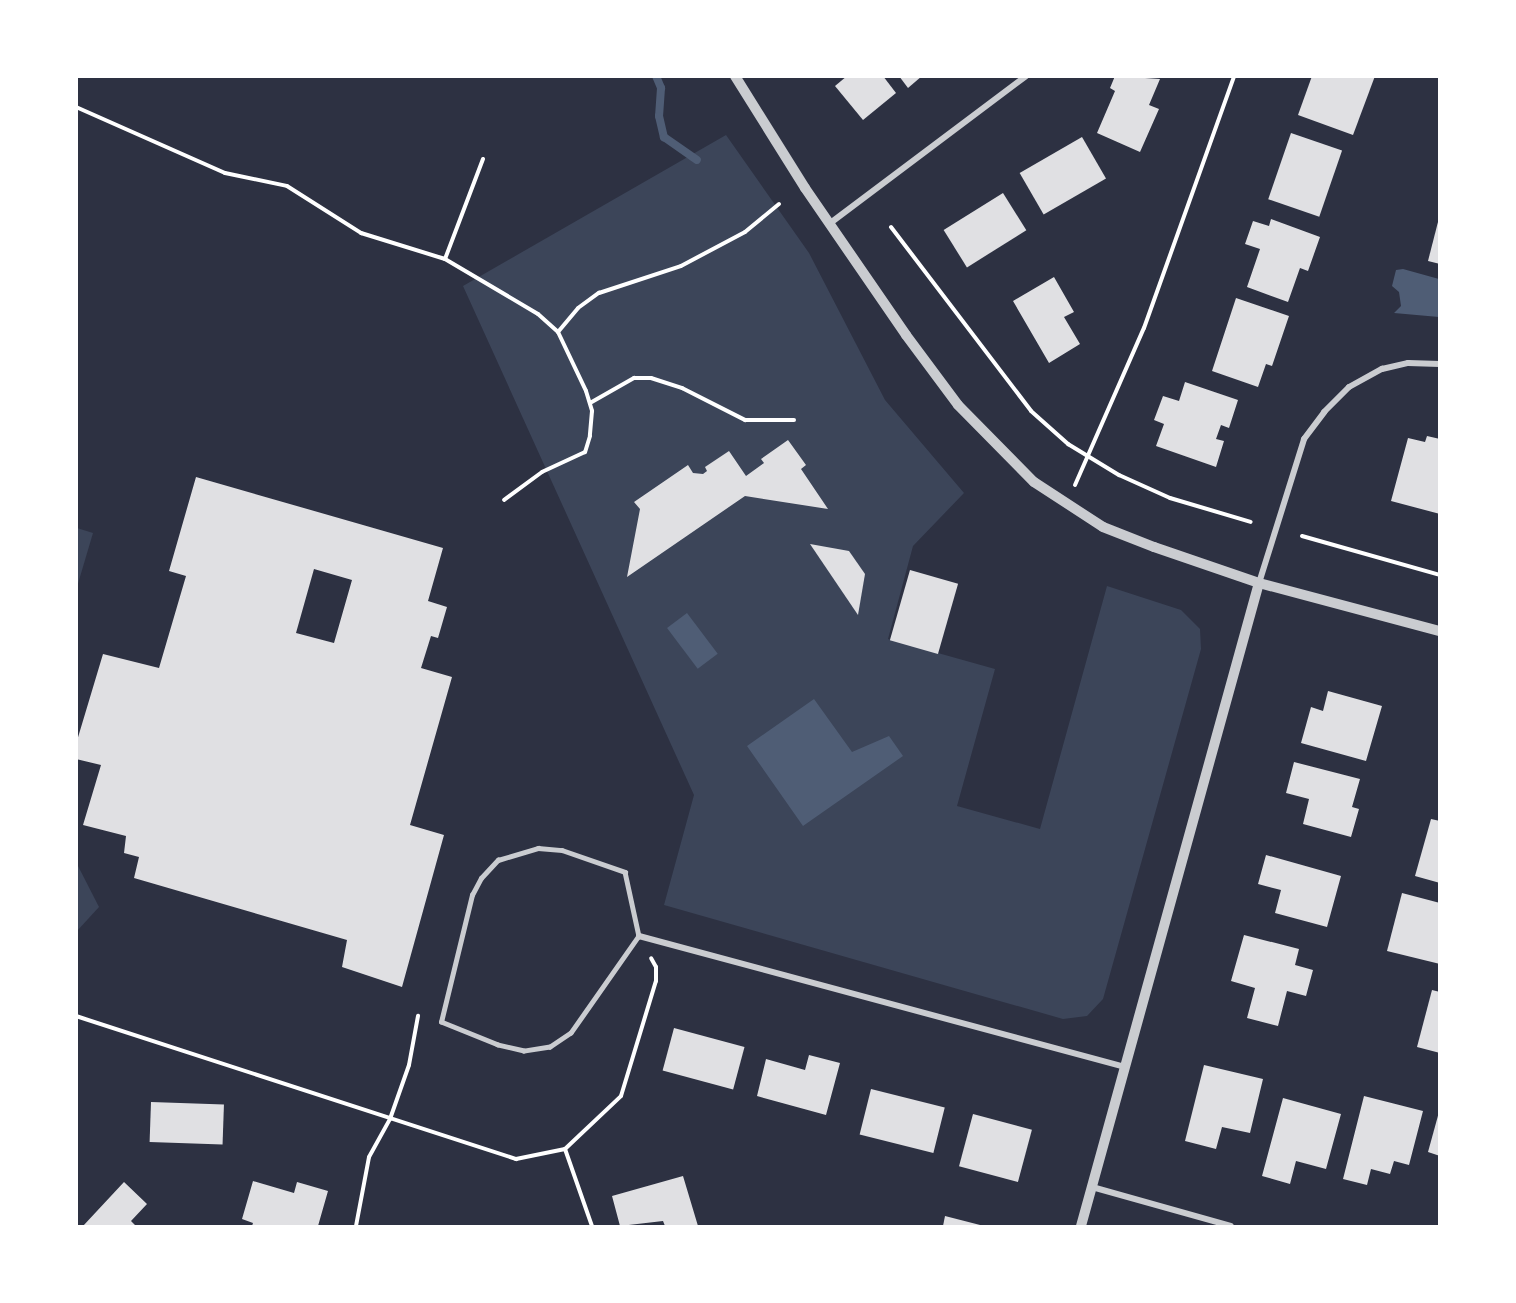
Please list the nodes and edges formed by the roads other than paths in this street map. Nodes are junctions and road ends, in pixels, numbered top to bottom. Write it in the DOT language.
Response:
graph roads {
  1 [pos="735,76"];
  2 [pos="1026,76"];
  3 [pos="829,224"];
  4 [pos="1440,364"];
  5 [pos="1259,583"];
  6 [pos="1440,631"];
  7 [pos="639,936"];
  8 [pos="1125,1066"];
  9 [pos="1092,1187"];
  10 [pos="1081,1227"];
  11 [pos="1231,1227"];
  1 -- 3 [label="street"];
  2 -- 3 [label="street"];
  3 -- 5 [label="street"];
  4 -- 5 [label="street"];
  5 -- 6 [label="street"];
  5 -- 8 [label="street"];
  7 -- 7 [label="lane"];
  7 -- 8 [label="street"];
  8 -- 9 [label="street"];
  9 -- 10 [label="street"];
  9 -- 11 [label="street"];
}
